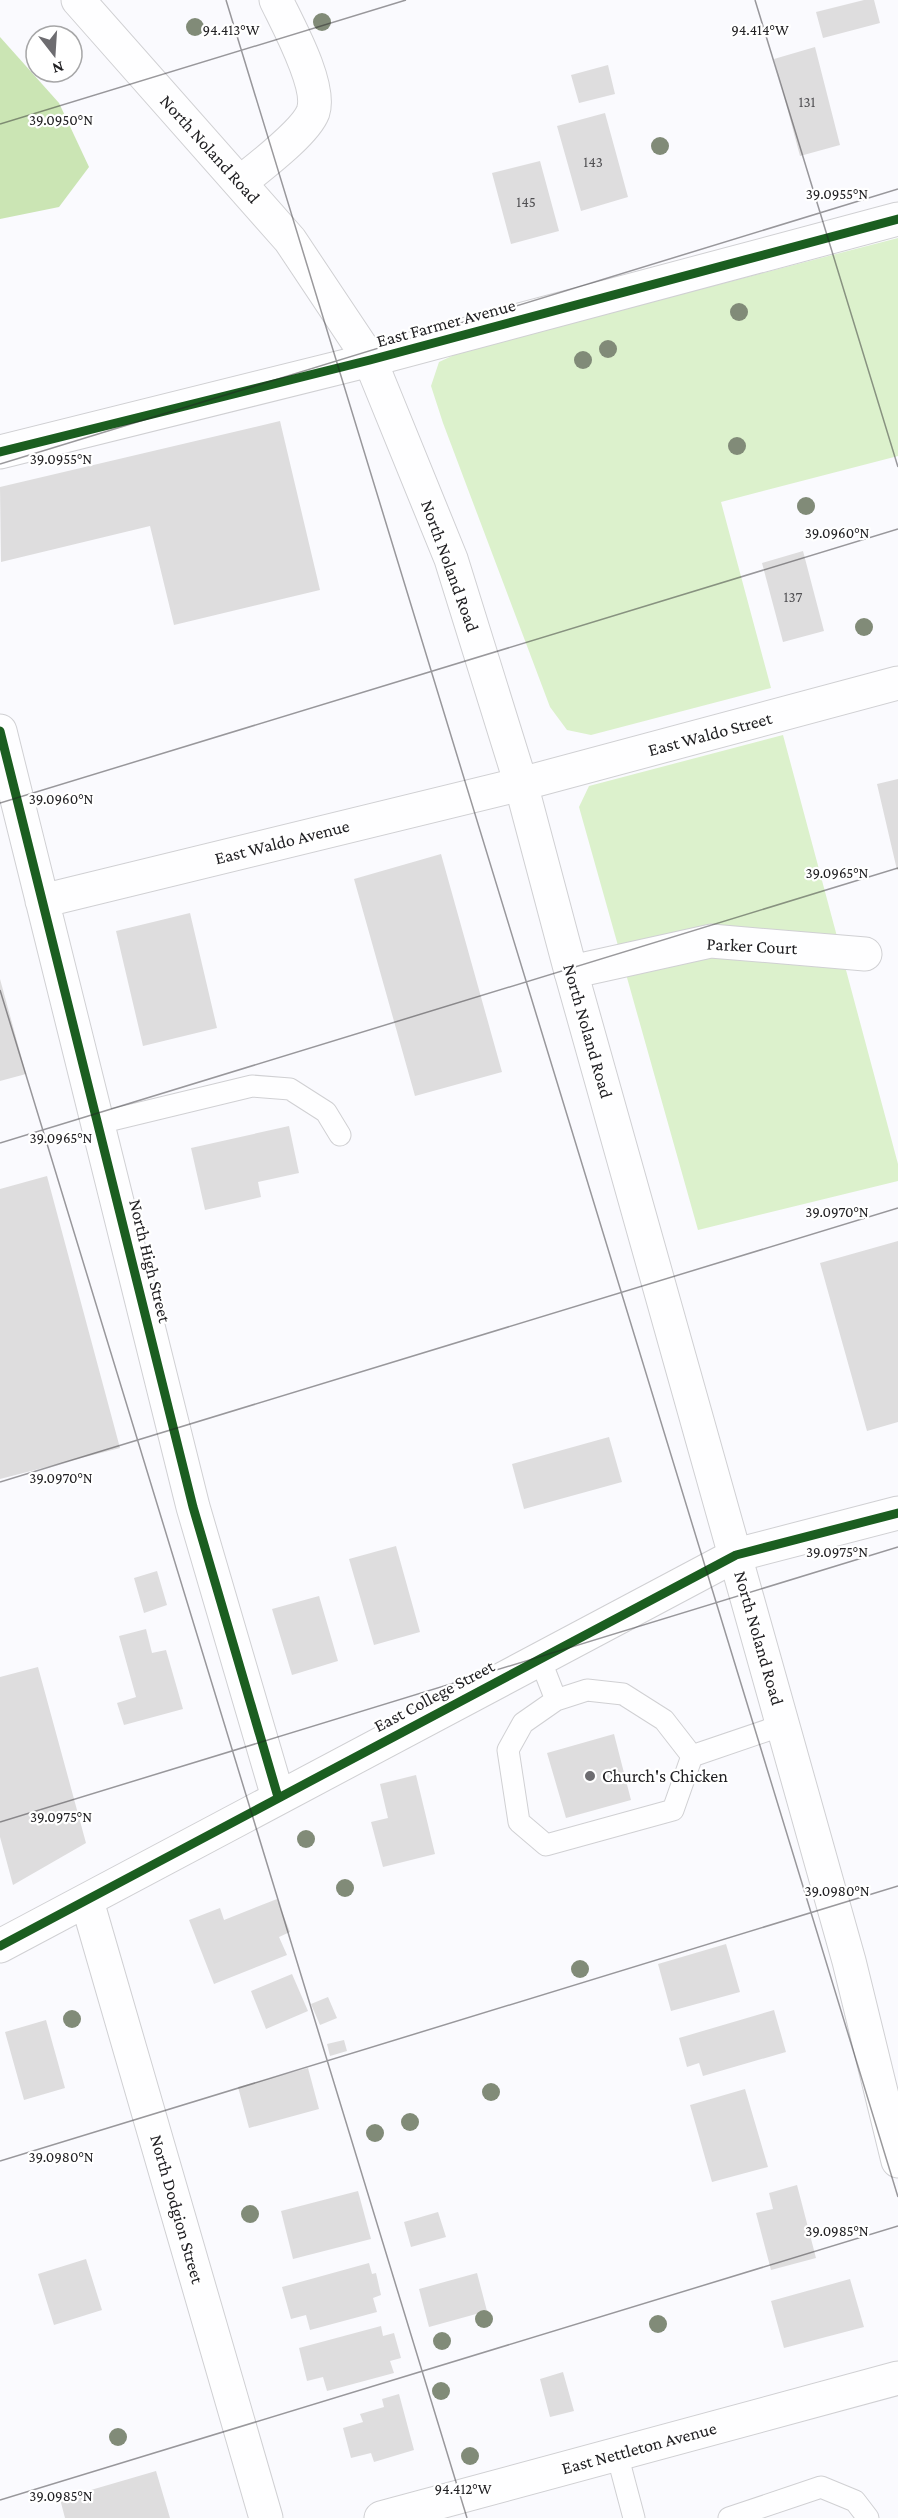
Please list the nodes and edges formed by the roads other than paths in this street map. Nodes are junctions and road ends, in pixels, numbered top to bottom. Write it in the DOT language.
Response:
graph roads {
  1 [pos="78,0"];
  2 [pos="276,0"];
  3 [pos="241,182"];
  4 [pos="898,219"];
  5 [pos="370,360"];
  6 [pos="0,452"];
  7 [pos="898,683"];
  8 [pos="0,730"];
  9 [pos="521,784"];
  10 [pos="42,901"];
  11 [pos="865,954"];
  12 [pos="571,972"];
  13 [pos="99,1123"];
  14 [pos="340,1135"];
  15 [pos="898,1513"];
  16 [pos="736,1555"];
  17 [pos="540,1659"];
  18 [pos="556,1700"];
  19 [pos="783,1725"];
  20 [pos="692,1756"];
  21 [pos="278,1797"];
  22 [pos="87,1901"];
  23 [pos="0,1946"];
  24 [pos="898,2161"];
  25 [pos="898,2378"];
  26 [pos="617,2454"];
  27 [pos="266,2518"];
  28 [pos="381,2518"];
  29 [pos="634,2518"];
  30 [pos="729,2518"];
  31 [pos="868,2518"];
  1 -- 3 [label="street, North Noland Road"];
  2 -- 3 [label="street"];
  3 -- 5 [label="street, North Noland Road"];
  4 -- 5 [label="street, East Farmer Avenue"];
  5 -- 6 [label="street, East Farmer Avenue"];
  5 -- 9 [label="street, North Noland Road"];
  7 -- 9 [label="street, East Waldo Street"];
  8 -- 10 [label="street, North High Street"];
  9 -- 10 [label="street, East Waldo Avenue"];
  9 -- 12 [label="street, North Noland Road"];
  10 -- 13 [label="street, North High Street"];
  11 -- 12 [label="street, Parker Court"];
  12 -- 16 [label="street, North Noland Road"];
  13 -- 14 [label="lane"];
  13 -- 21 [label="street, North High Street"];
  15 -- 16 [label="street, East College Street"];
  16 -- 17 [label="street, East College Street"];
  16 -- 19 [label="street, North Noland Road"];
  17 -- 18 [label="lane"];
  17 -- 21 [label="street, East College Street"];
  18 -- 20 [label="lane"];
  18 -- 20 [label="lane"];
  19 -- 20 [label="lane"];
  19 -- 24 [label="street, North Noland Road"];
  21 -- 22 [label="street, East College Street"];
  22 -- 23 [label="street, East College Street"];
  22 -- 27 [label="street, North Dodgion Street"];
  25 -- 26 [label="street, East Nettleton Avenue"];
  26 -- 28 [label="street, East Nettleton Avenue"];
  26 -- 29 [label="lane"];
  30 -- 31 [label="lane"];
}
